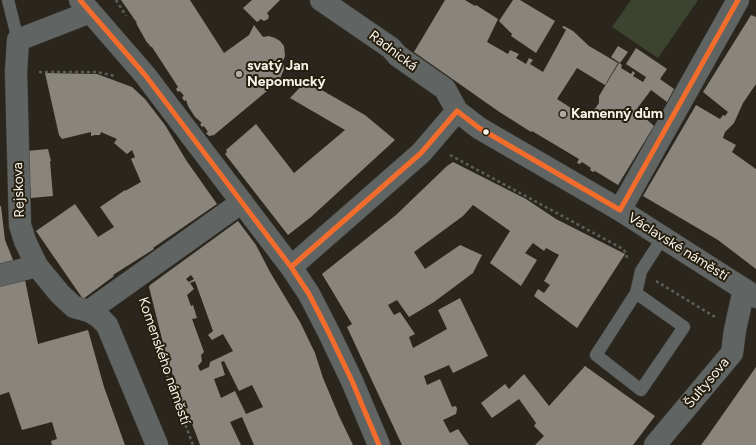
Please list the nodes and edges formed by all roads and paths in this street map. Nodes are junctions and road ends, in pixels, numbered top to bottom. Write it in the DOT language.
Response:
graph roads {
  1 [pos="8,0"];
  2 [pos="321,0"];
  3 [pos="738,0"];
  4 [pos="85,6"];
  5 [pos="18,40"];
  6 [pos="16,72"];
  7 [pos="116,77"];
  8 [pos="457,111"];
  9 [pos="429,144"];
  10 [pos="242,202"];
  11 [pos="620,210"];
  12 [pos="663,237"];
  13 [pos="37,266"];
  14 [pos="291,267"];
  15 [pos="641,271"];
  16 [pos="0,275"];
  17 [pos="136,278"];
  18 [pos="636,293"];
  19 [pos="750,293"];
  20 [pos="89,311"];
  21 [pos="735,330"];
  22 [pos="157,445"];
  23 [pos="193,445"];
  24 [pos="379,445"];
  25 [pos="655,445"];
  1 -- 5 [label="lane"];
  2 -- 8 [label="street, Radnická"];
  3 -- 11 [label="street"];
  4 -- 5 [label="street"];
  4 -- 10 [label="street"];
  5 -- 6 [label="street, Rejskova"];
  6 -- 7 [label="path"];
  6 -- 13 [label="street, Rejskova"];
  8 -- 9 [label="street"];
  8 -- 11 [label="street, Václavské náměstí"];
  9 -- 14 [label="street"];
  9 -- 15 [label="path"];
  10 -- 14 [label="street"];
  10 -- 17 [label="street, Komenského náměstí"];
  11 -- 12 [label="street, Václavské náměstí"];
  12 -- 15 [label="lane"];
  12 -- 19 [label="street, Václavské náměstí"];
  13 -- 16 [label="street"];
  13 -- 20 [label="street, Rejskova"];
  14 -- 24 [label="street"];
  15 -- 18 [label="lane"];
  15 -- 21 [label="path"];
  17 -- 20 [label="street, Komenského náměstí"];
  17 -- 23 [label="path, Komenského náměstí"];
  18 -- 18 [label="lane"];
  19 -- 21 [label="street, Šultysova"];
  20 -- 22 [label="street"];
  21 -- 25 [label="street, Šultysova"];
}
